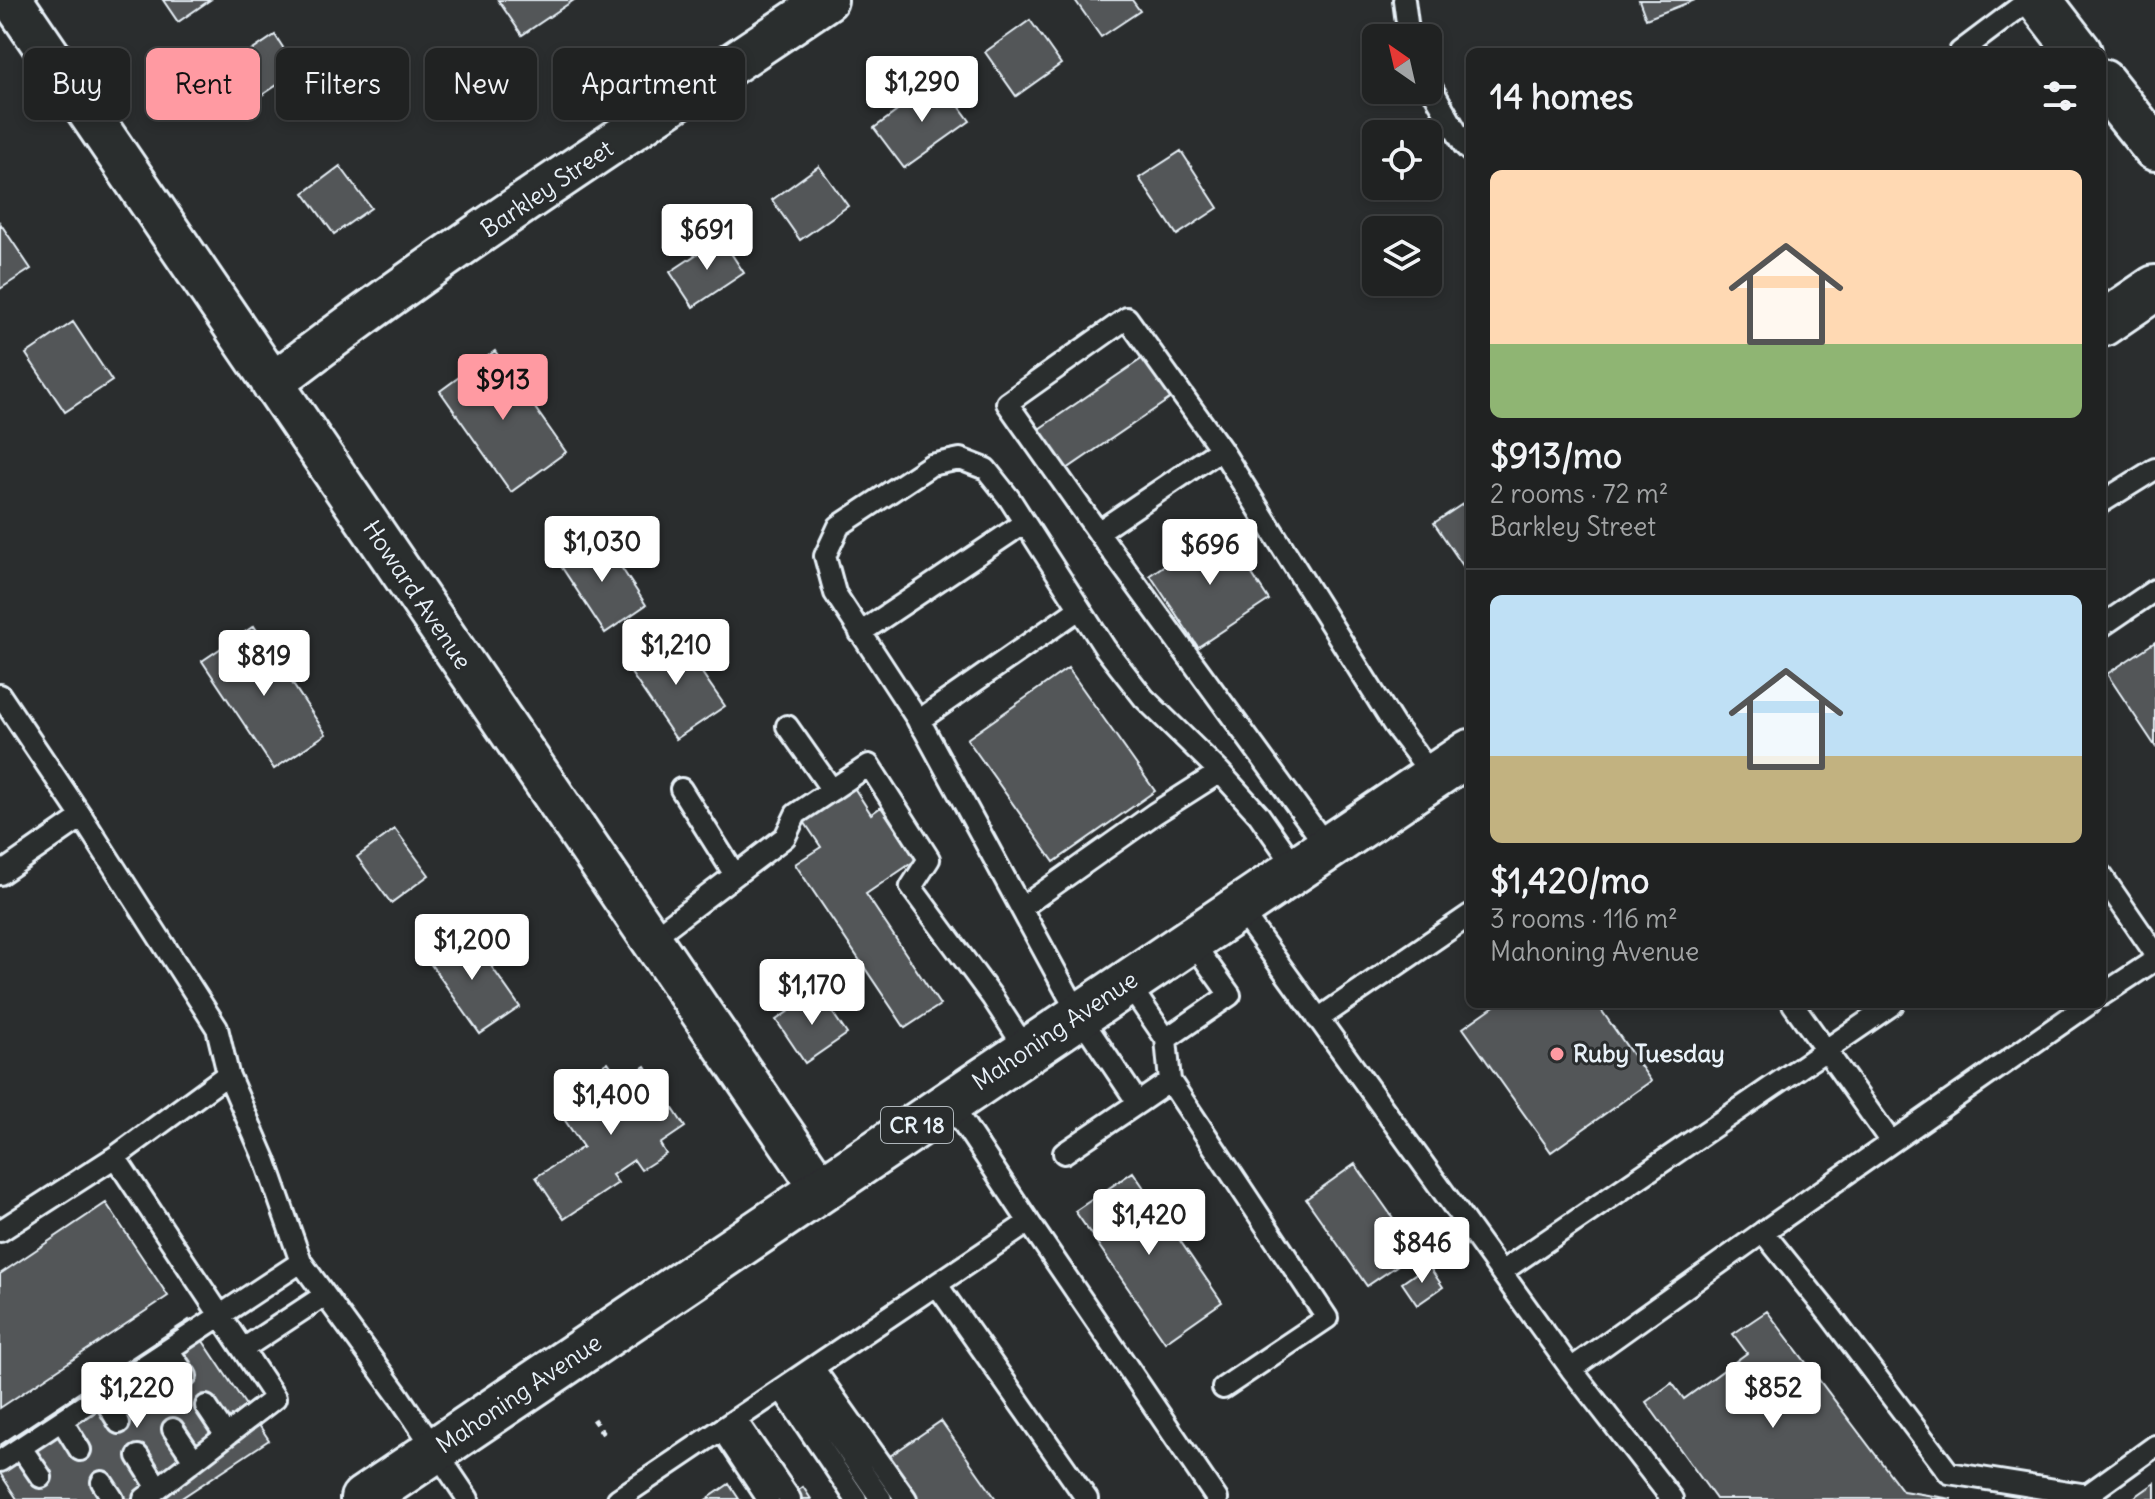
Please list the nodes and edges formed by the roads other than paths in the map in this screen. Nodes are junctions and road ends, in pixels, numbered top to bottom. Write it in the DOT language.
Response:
graph roads {
  1 [pos="12,0"];
  2 [pos="827,0"];
  3 [pos="1404,0"];
  4 [pos="2029,0"];
  5 [pos="2039,0"];
  6 [pos="1407,24"];
  7 [pos="1966,48"];
  8 [pos="2076,48"];
  9 [pos="2107,98"];
  10 [pos="1441,104"];
  11 [pos="1466,147"];
  12 [pos="2155,148"];
  13 [pos="2155,288"];
  14 [pos="2106,321"];
  15 [pos="272,384"];
  16 [pos="1221,449"];
  17 [pos="2155,469"];
  18 [pos="2106,500"];
  19 [pos="1024,523"];
  20 [pos="1098,532"];
  21 [pos="2155,590"];
  22 [pos="1079,609"];
  23 [pos="2106,623"];
  24 [pos="860,633"];
  25 [pos="2,703"];
  26 [pos="918,721"];
  27 [pos="787,726"];
  28 [pos="1466,755"];
  29 [pos="1220,772"];
  30 [pos="1433,776"];
  31 [pos="681,789"];
  32 [pos="832,790"];
  33 [pos="82,817"];
  34 [pos="1312,858"];
  35 [pos="0,874"];
  36 [pos="735,875"];
  37 [pos="2106,882"];
  38 [pos="1238,907"];
  39 [pos="1021,908"];
  40 [pos="1466,918"];
  41 [pos="651,939"];
  42 [pos="1190,939"];
  43 [pos="2155,953"];
  44 [pos="2155,960"];
  45 [pos="1127,982"];
  46 [pos="2106,992"];
  47 [pos="1796,1008"];
  48 [pos="1887,1008"];
  49 [pos="2083,1008"];
  50 [pos="1079,1015"];
  51 [pos="1318,1019"];
  52 [pos="1166,1039"];
  53 [pos="1826,1050"];
  54 [pos="1027,1051"];
  55 [pos="228,1074"];
  56 [pos="1170,1081"];
  57 [pos="950,1103"];
  58 [pos="1138,1103"];
  59 [pos="1891,1142"];
  60 [pos="1064,1153"];
  61 [pos="115,1157"];
  62 [pos="822,1190"];
  63 [pos="1029,1222"];
  64 [pos="0,1231"];
  65 [pos="1763,1232"];
  66 [pos="301,1262"];
  67 [pos="1501,1272"];
  68 [pos="937,1285"];
  69 [pos="325,1295"];
  70 [pos="221,1317"];
  71 [pos="243,1349"];
  72 [pos="169,1351"];
  73 [pos="1571,1369"];
  74 [pos="137,1372"];
  75 [pos="186,1376"];
  76 [pos="798,1379"];
  77 [pos="1223,1388"];
  78 [pos="102,1395"];
  79 [pos="153,1397"];
  80 [pos="206,1406"];
  81 [pos="62,1421"];
  82 [pos="119,1423"];
  83 [pos="729,1425"];
  84 [pos="173,1429"];
  85 [pos="226,1436"];
  86 [pos="2155,1446"];
  87 [pos="21,1448"];
  88 [pos="80,1450"];
  89 [pos="434,1451"];
  90 [pos="138,1456"];
  91 [pos="194,1460"];
  92 [pos="0,1461"];
  93 [pos="41,1477"];
  94 [pos="151,1494"];
  95 [pos="363,1499"];
  96 [pos="468,1499"];
  97 [pos="618,1499"];
  98 [pos="768,1499"];
  99 [pos="790,1499"];
  100 [pos="856,1499"];
  101 [pos="881,1499"];
  102 [pos="906,1499"];
  103 [pos="1087,1499"];
  104 [pos="1217,1499"];
  105 [pos="1672,1499"];
  1 -- 15 [label="street, Howard Avenue"];
  2 -- 15 [label="street, Barkley Street"];
  3 -- 6 [label="lane"];
  4 -- 7 [label="lane"];
  5 -- 8 [label="main road"];
  9 -- 12 [label="main road"];
  10 -- 11 [label="lane"];
  13 -- 14 [label="main road"];
  15 -- 41 [label="street, Howard Avenue"];
  16 -- 20 [label="lane"];
  16 -- 20 [label="lane"];
  16 -- 30 [label="lane"];
  17 -- 18 [label="lane"];
  19 -- 22 [label="lane"];
  19 -- 24 [label="lane"];
  19 -- 24 [label="lane"];
  20 -- 34 [label="lane"];
  21 -- 23 [label="lane"];
  22 -- 26 [label="lane"];
  22 -- 29 [label="lane"];
  24 -- 26 [label="lane"];
  25 -- 33 [label="lane"];
  26 -- 39 [label="lane"];
  27 -- 32 [label="lane"];
  28 -- 30 [label="main road, Mahoning Avenue / CR 18"];
  29 -- 34 [label="lane"];
  29 -- 39 [label="lane"];
  30 -- 34 [label="main road, Mahoning Avenue / CR 18"];
  31 -- 36 [label="lane"];
  32 -- 36 [label="lane"];
  32 -- 54 [label="lane"];
  33 -- 35 [label="lane"];
  33 -- 55 [label="lane"];
  34 -- 38 [label="main road, Mahoning Avenue / CR 18"];
  36 -- 41 [label="lane"];
  37 -- 43 [label="lane"];
  38 -- 42 [label="main road, Mahoning Avenue / CR 18"];
  38 -- 51 [label="lane"];
  39 -- 50 [label="lane"];
  40 -- 51 [label="lane"];
  41 -- 62 [label="street, Howard Avenue"];
  42 -- 45 [label="main road, Mahoning Avenue / CR 18"];
  42 -- 52 [label="lane"];
  44 -- 46 [label="lane"];
  45 -- 50 [label="main road, Mahoning Avenue / CR 18"];
  45 -- 52 [label="lane"];
  47 -- 53 [label="lane"];
  48 -- 53 [label="lane"];
  49 -- 59 [label="lane"];
  50 -- 54 [label="main road, Mahoning Avenue / CR 18"];
  50 -- 58 [label="lane"];
  51 -- 67 [label="lane"];
  52 -- 56 [label="lane"];
  53 -- 59 [label="lane"];
  53 -- 67 [label="lane"];
  54 -- 57 [label="main road, Mahoning Avenue / CR 18"];
  55 -- 61 [label="lane"];
  55 -- 66 [label="lane"];
  56 -- 58 [label="lane"];
  56 -- 77 [label="lane"];
  57 -- 62 [label="main road, Mahoning Avenue / CR 18"];
  57 -- 63 [label="lane"];
  58 -- 60 [label="lane"];
  59 -- 65 [label="lane"];
  61 -- 64 [label="lane"];
  61 -- 70 [label="lane"];
  62 -- 89 [label="main road, Mahoning Avenue / CR 18"];
  63 -- 68 [label="lane"];
  63 -- 104 [label="lane"];
  65 -- 73 [label="lane"];
  65 -- 86 [label="lane"];
  66 -- 69 [label="lane"];
  66 -- 70 [label="lane"];
  67 -- 73 [label="lane"];
  68 -- 76 [label="lane"];
  68 -- 103 [label="lane"];
  69 -- 71 [label="lane"];
  69 -- 89 [label="lane"];
  70 -- 71 [label="lane"];
  70 -- 72 [label="lane"];
  71 -- 85 [label="lane"];
  72 -- 74 [label="lane"];
  72 -- 75 [label="lane"];
  73 -- 105 [label="lane"];
  74 -- 78 [label="lane"];
  74 -- 79 [label="lane"];
  76 -- 83 [label="lane"];
  76 -- 100 [label="lane"];
  76 -- 101 [label="lane"];
  76 -- 102 [label="lane"];
  78 -- 81 [label="lane"];
  78 -- 82 [label="lane"];
  80 -- 85 [label="lane"];
  81 -- 87 [label="lane"];
  81 -- 88 [label="lane"];
  83 -- 97 [label="lane"];
  83 -- 98 [label="lane"];
  83 -- 99 [label="lane"];
  84 -- 91 [label="lane"];
  85 -- 91 [label="lane"];
  87 -- 92 [label="lane"];
  87 -- 93 [label="lane"];
  89 -- 95 [label="main road, Mahoning Avenue / CR 18"];
  89 -- 96 [label="lane"];
  90 -- 94 [label="lane"];
  91 -- 94 [label="lane"];
}
